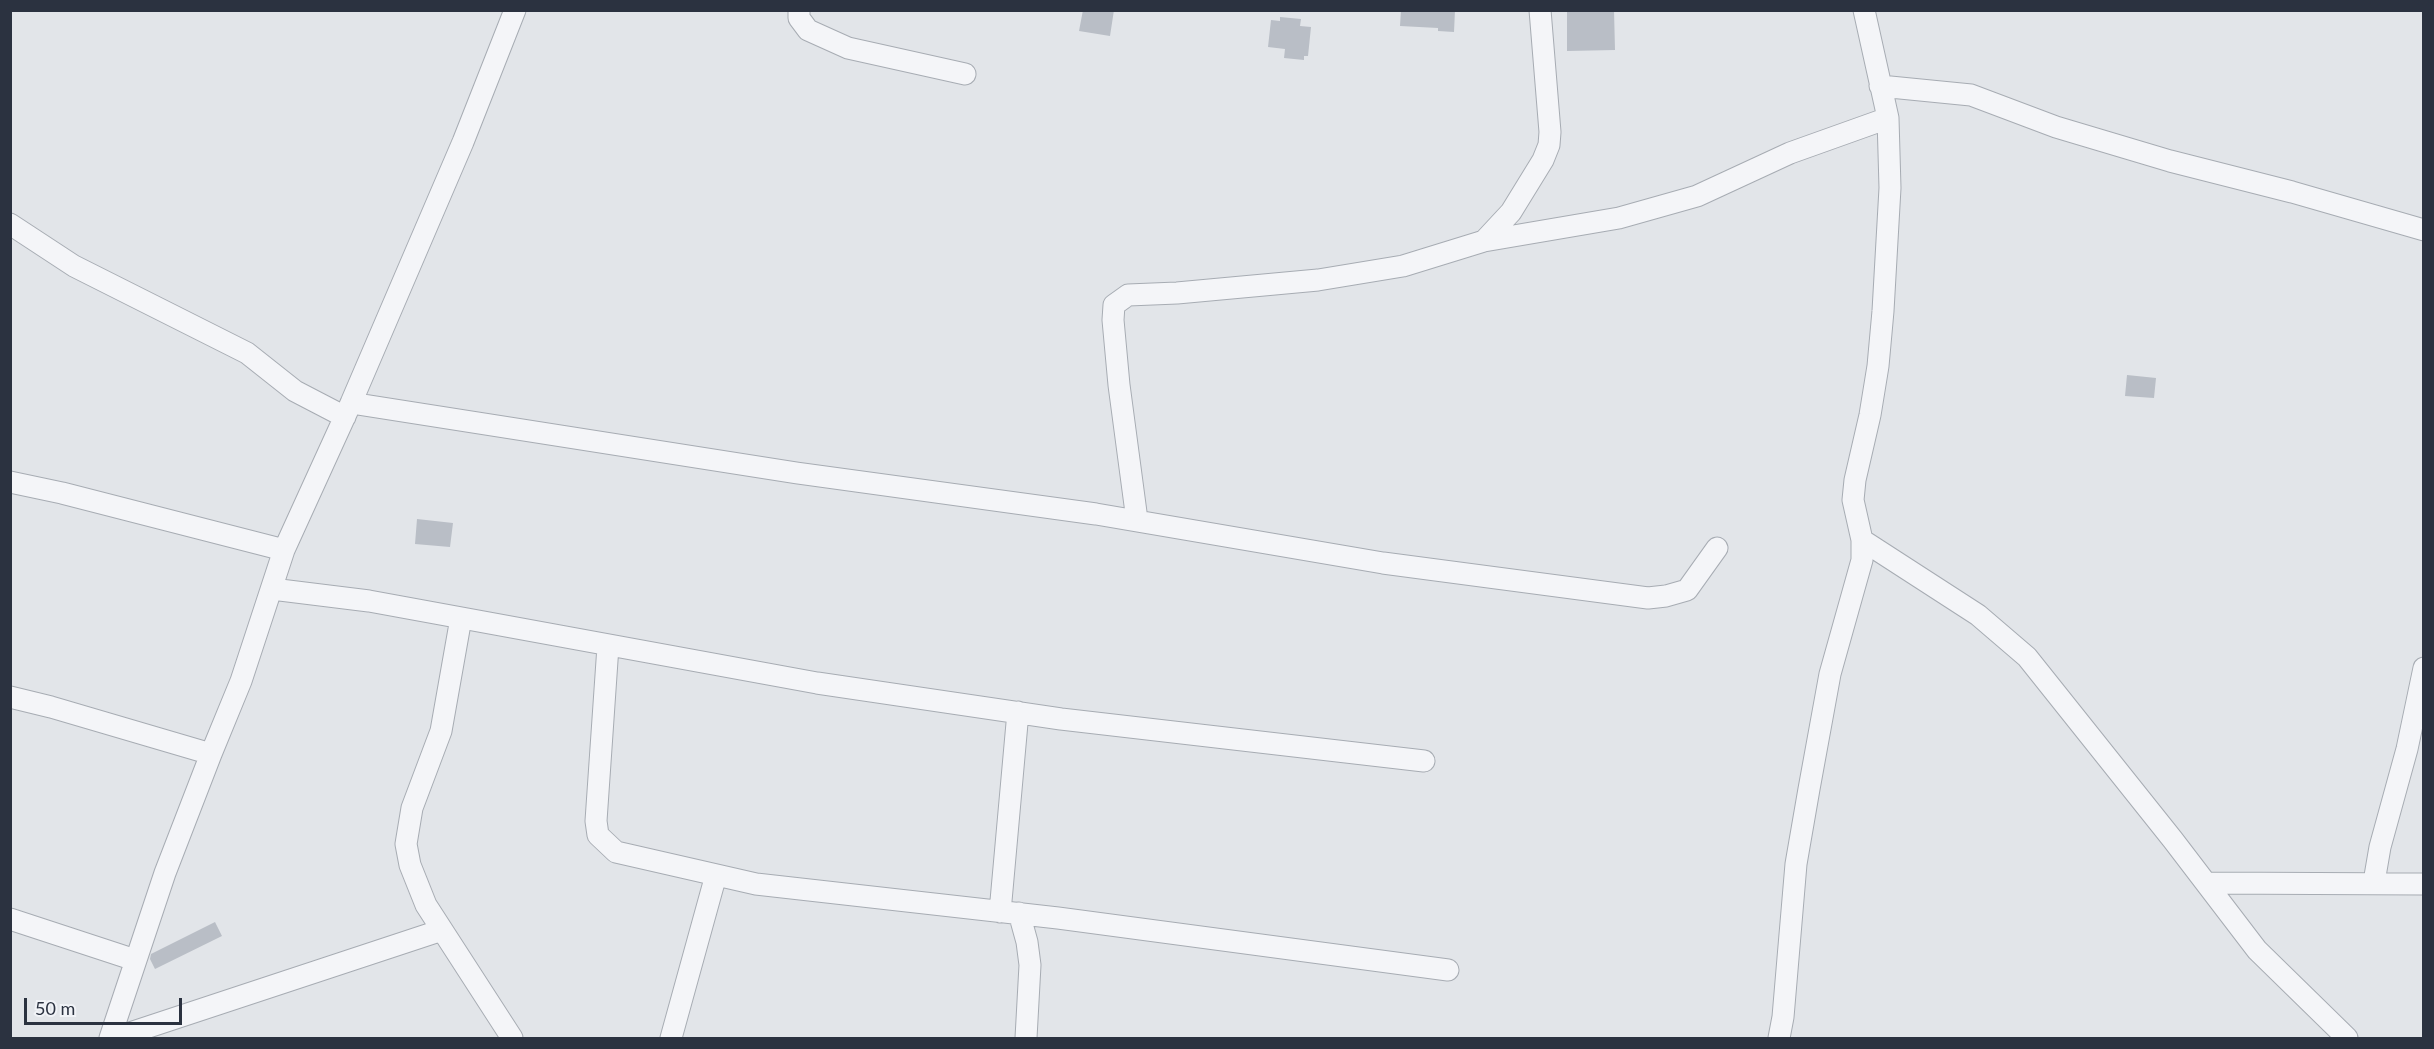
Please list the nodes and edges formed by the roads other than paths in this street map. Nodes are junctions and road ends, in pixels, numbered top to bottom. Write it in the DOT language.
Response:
graph roads {
  1 [pos="515,10"];
  2 [pos="799,10"];
  3 [pos="1540,10"];
  4 [pos="1864,10"];
  5 [pos="965,74"];
  6 [pos="1880,86"];
  7 [pos="1888,118"];
  8 [pos="10,224"];
  9 [pos="2424,230"];
  10 [pos="1484,241"];
  11 [pos="348,410"];
  12 [pos="10,482"];
  13 [pos="1137,520"];
  14 [pos="1862,540"];
  15 [pos="1717,548"];
  16 [pos="284,550"];
  17 [pos="272,589"];
  18 [pos="461,618"];
  19 [pos="608,646"];
  20 [pos="2424,668"];
  21 [pos="10,697"];
  22 [pos="1018,712"];
  23 [pos="210,754"];
  24 [pos="1425,761"];
  25 [pos="716,875"];
  26 [pos="2374,882"];
  27 [pos="2207,884"];
  28 [pos="2424,884"];
  29 [pos="1010,913"];
  30 [pos="10,919"];
  31 [pos="442,930"];
  32 [pos="135,960"];
  33 [pos="1448,970"];
  34 [pos="110,1038"];
  35 [pos="116,1038"];
  36 [pos="512,1038"];
  37 [pos="671,1038"];
  38 [pos="1026,1038"];
  39 [pos="1779,1038"];
  40 [pos="2347,1038"];
  1 -- 11 [label="street"];
  2 -- 5 [label="street"];
  3 -- 10 [label="street"];
  4 -- 6 [label="street"];
  6 -- 7 [label="street"];
  6 -- 9 [label="street"];
  7 -- 10 [label="street"];
  7 -- 14 [label="street"];
  8 -- 11 [label="street"];
  10 -- 13 [label="street"];
  11 -- 13 [label="street"];
  11 -- 16 [label="street"];
  12 -- 16 [label="street"];
  13 -- 15 [label="street"];
  14 -- 27 [label="street"];
  14 -- 39 [label="street"];
  16 -- 17 [label="street"];
  17 -- 18 [label="street"];
  17 -- 23 [label="street"];
  18 -- 19 [label="street"];
  18 -- 31 [label="street"];
  19 -- 22 [label="street"];
  19 -- 25 [label="street"];
  20 -- 26 [label="street"];
  21 -- 23 [label="street"];
  22 -- 24 [label="street"];
  22 -- 29 [label="street"];
  23 -- 32 [label="street"];
  25 -- 29 [label="street"];
  25 -- 37 [label="street"];
  26 -- 27 [label="street"];
  26 -- 28 [label="street"];
  27 -- 40 [label="street"];
  29 -- 33 [label="street"];
  29 -- 38 [label="street"];
  30 -- 32 [label="street"];
  31 -- 35 [label="street"];
  31 -- 36 [label="street"];
  32 -- 34 [label="street"];
}
